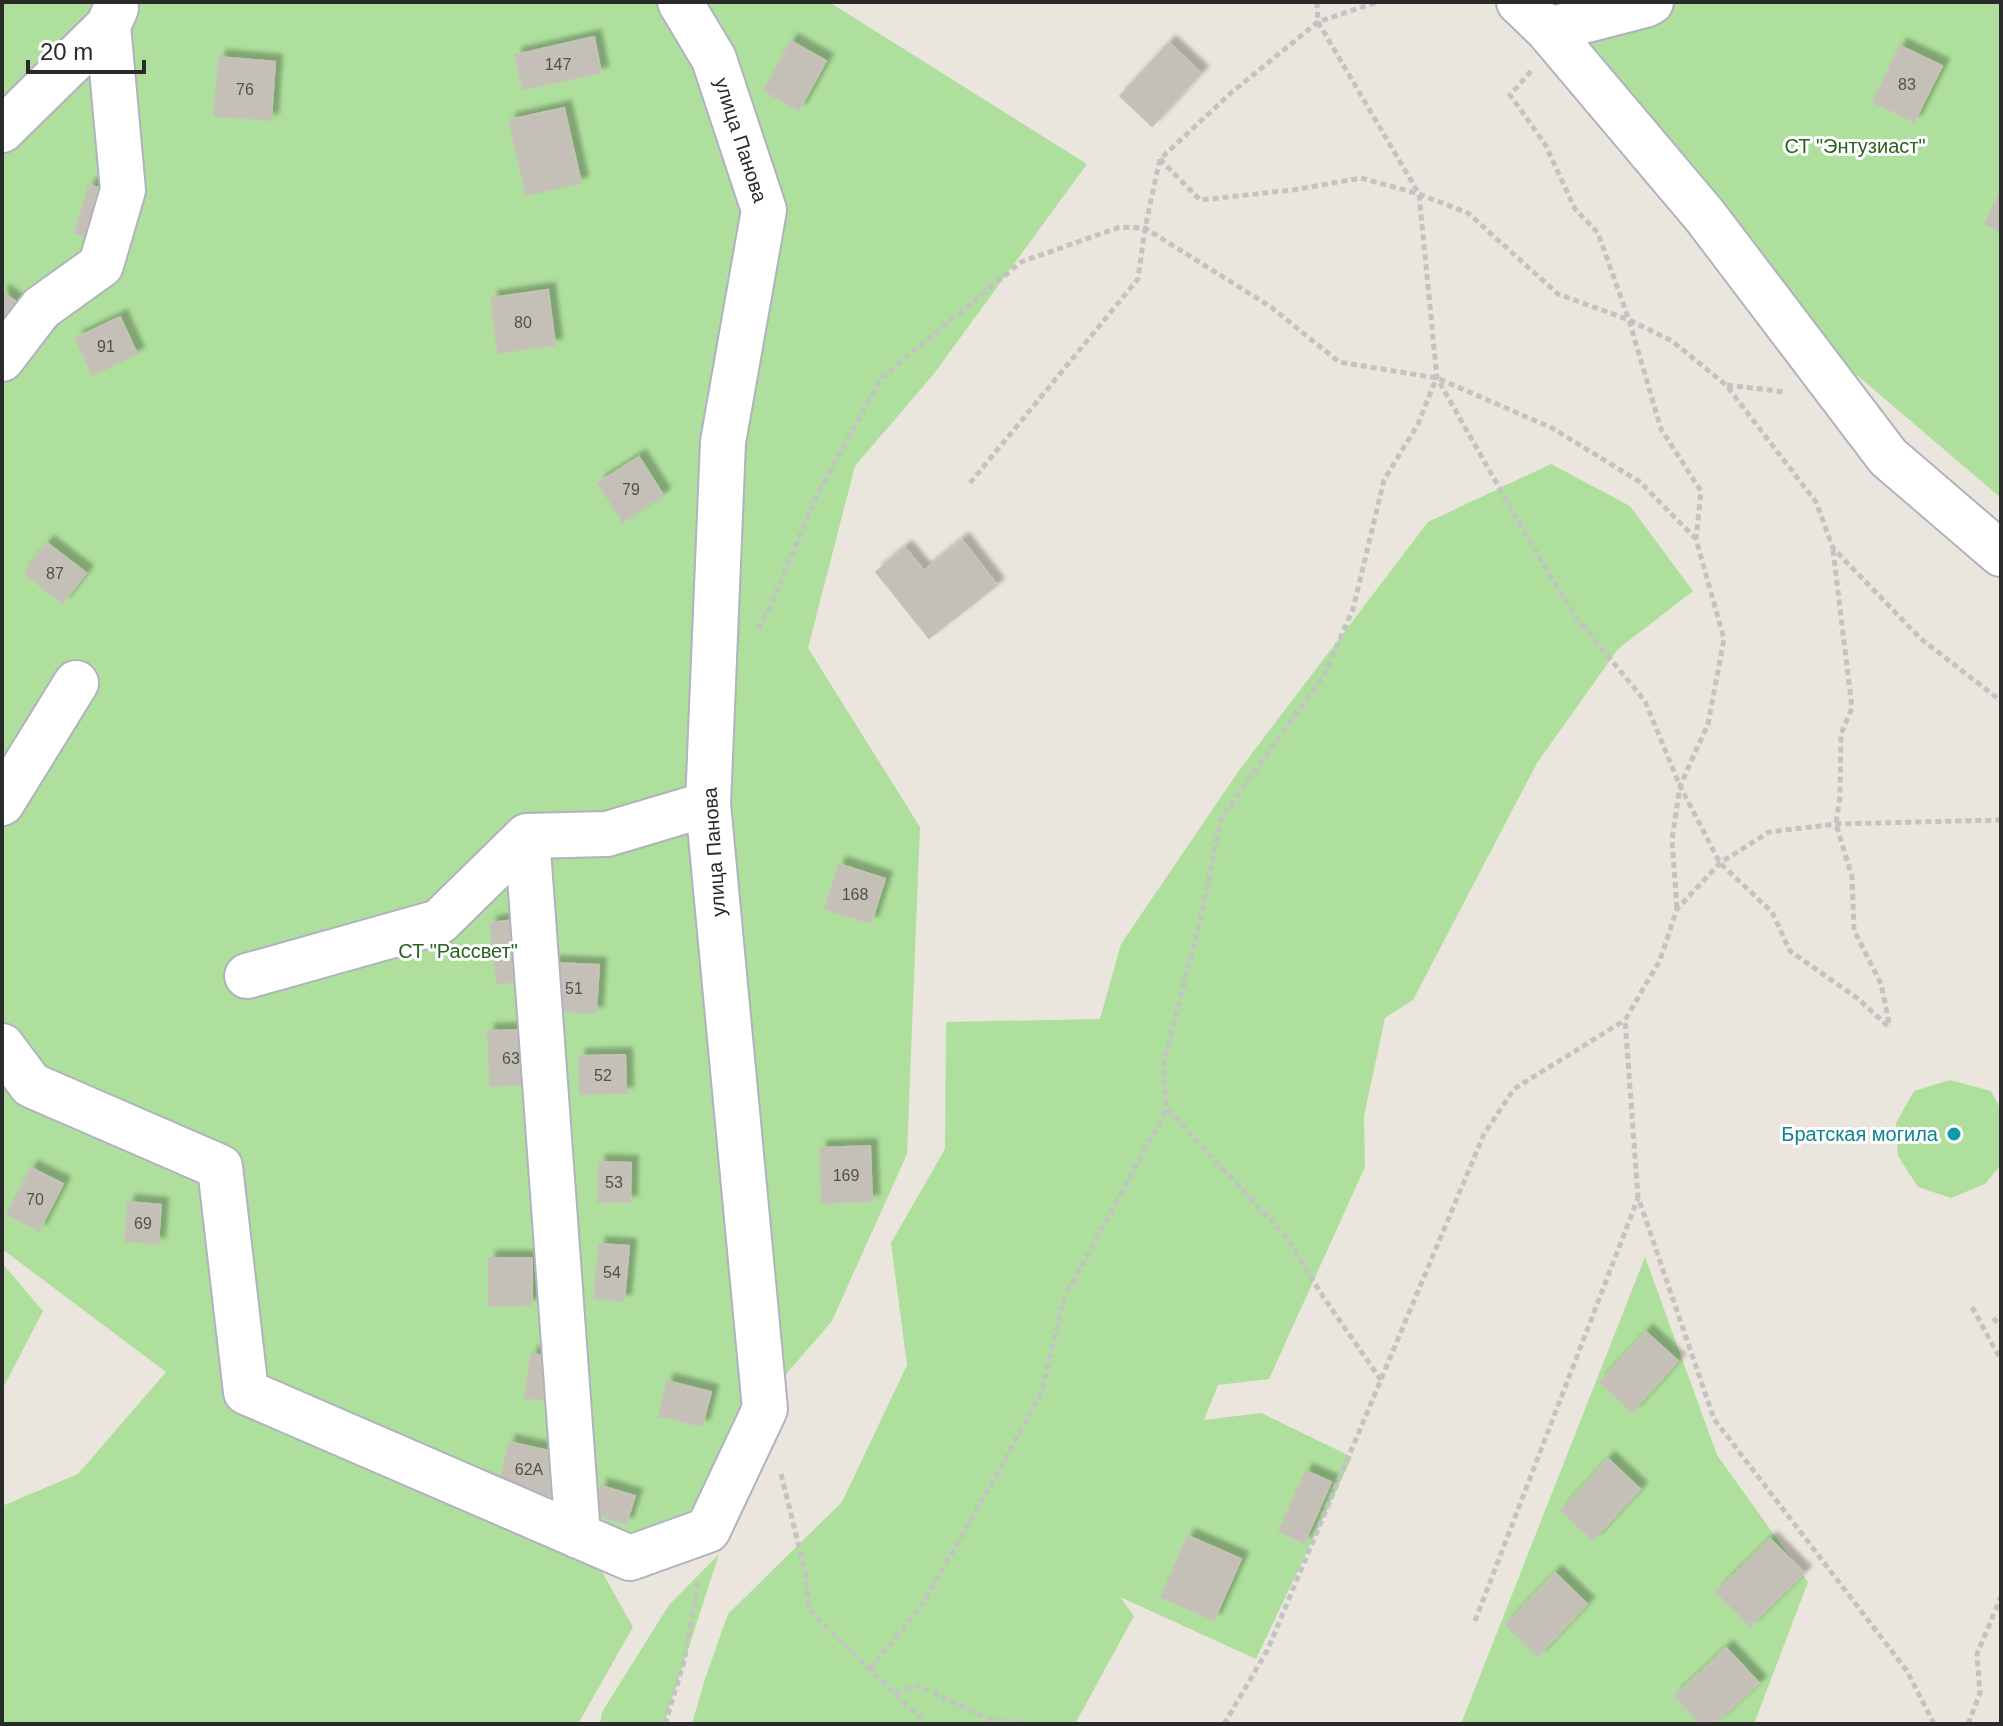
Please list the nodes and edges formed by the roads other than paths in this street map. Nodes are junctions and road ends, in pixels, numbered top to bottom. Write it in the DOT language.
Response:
graph roads {
  1 [pos="680,2"];
  2 [pos="1651,2"];
  3 [pos="113,14"];
  4 [pos="1533,16"];
  5 [pos="2,130"];
  6 [pos="2,359"];
  7 [pos="2001,554"];
  8 [pos="76,683"];
  9 [pos="2,803"];
  10 [pos="708,804"];
  11 [pos="527,836"];
  12 [pos="247,976"];
  13 [pos="2,1046"];
  14 [pos="578,1536"];
  1 -- 10 [label="street, улица Панова"];
  2 -- 4 [label="street"];
  3 -- 5 [label="street"];
  3 -- 6 [label="street"];
  4 -- 7 [label="street"];
  8 -- 9 [label="street"];
  10 -- 11 [label="street"];
  10 -- 14 [label="street, улица Панова"];
  11 -- 12 [label="street"];
  11 -- 14 [label="street"];
  13 -- 14 [label="street"];
}
